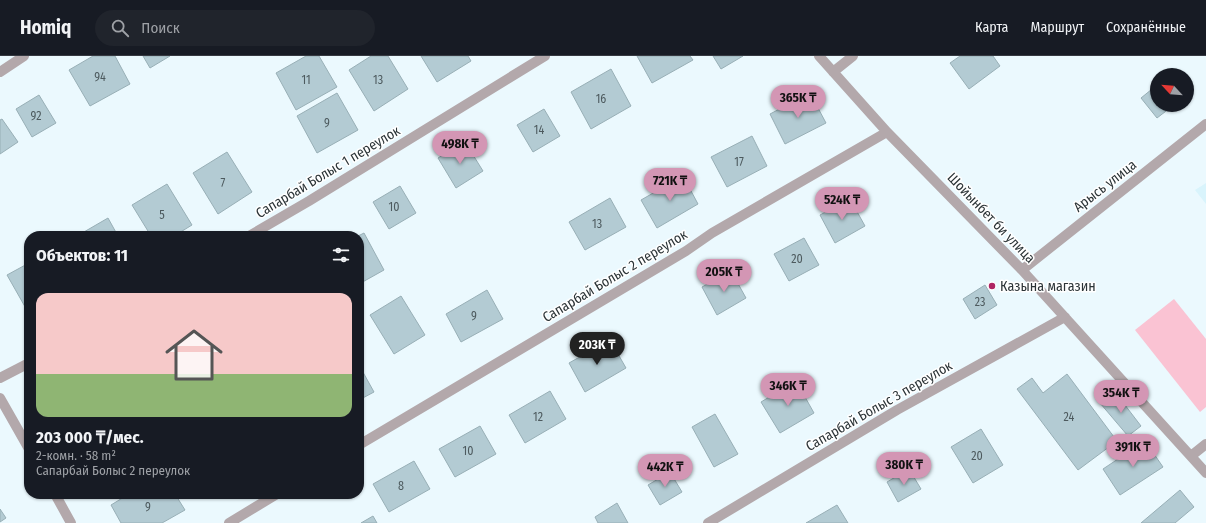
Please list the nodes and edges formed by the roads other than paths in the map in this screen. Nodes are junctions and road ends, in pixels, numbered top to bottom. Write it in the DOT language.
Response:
graph roads {
  1 [pos="24,56"];
  2 [pos="545,56"];
  3 [pos="819,56"];
  4 [pos="853,56"];
  5 [pos="0,72"];
  6 [pos="833,72"];
  7 [pos="1206,124"];
  8 [pos="887,132"];
  9 [pos="258,231"];
  10 [pos="1022,270"];
  11 [pos="1065,318"];
  12 [pos="24,366"];
  13 [pos="0,378"];
  14 [pos="0,398"];
  15 [pos="24,440"];
  16 [pos="364,442"];
  17 [pos="1206,444"];
  18 [pos="1190,456"];
  19 [pos="1206,473"];
  20 [pos="57,499"];
  21 [pos="270,499"];
  22 [pos="71,523"];
  23 [pos="229,523"];
  24 [pos="708,523"];
  1 -- 5 [label="street"];
  2 -- 9 [label="street, Сапарбай Болыс 1 переулок"];
  3 -- 6 [label="street, Шойынбет би улица"];
  4 -- 6 [label="street"];
  6 -- 8 [label="street, Шойынбет би улица"];
  7 -- 10 [label="street, Арысь улица"];
  8 -- 10 [label="street, Шойынбет би улица"];
  8 -- 16 [label="street, Сапарбай Болыс 2 переулок"];
  10 -- 11 [label="street, Шойынбет би улица"];
  11 -- 18 [label="street, Шойынбет би улица"];
  11 -- 24 [label="street, Сапарбай Болыс 3 переулок"];
  12 -- 13 [label="street"];
  14 -- 15 [label="street"];
  17 -- 18 [label="street"];
  18 -- 19 [label="street, Шойынбет би улица"];
  20 -- 22 [label="street"];
  21 -- 23 [label="street"];
}
